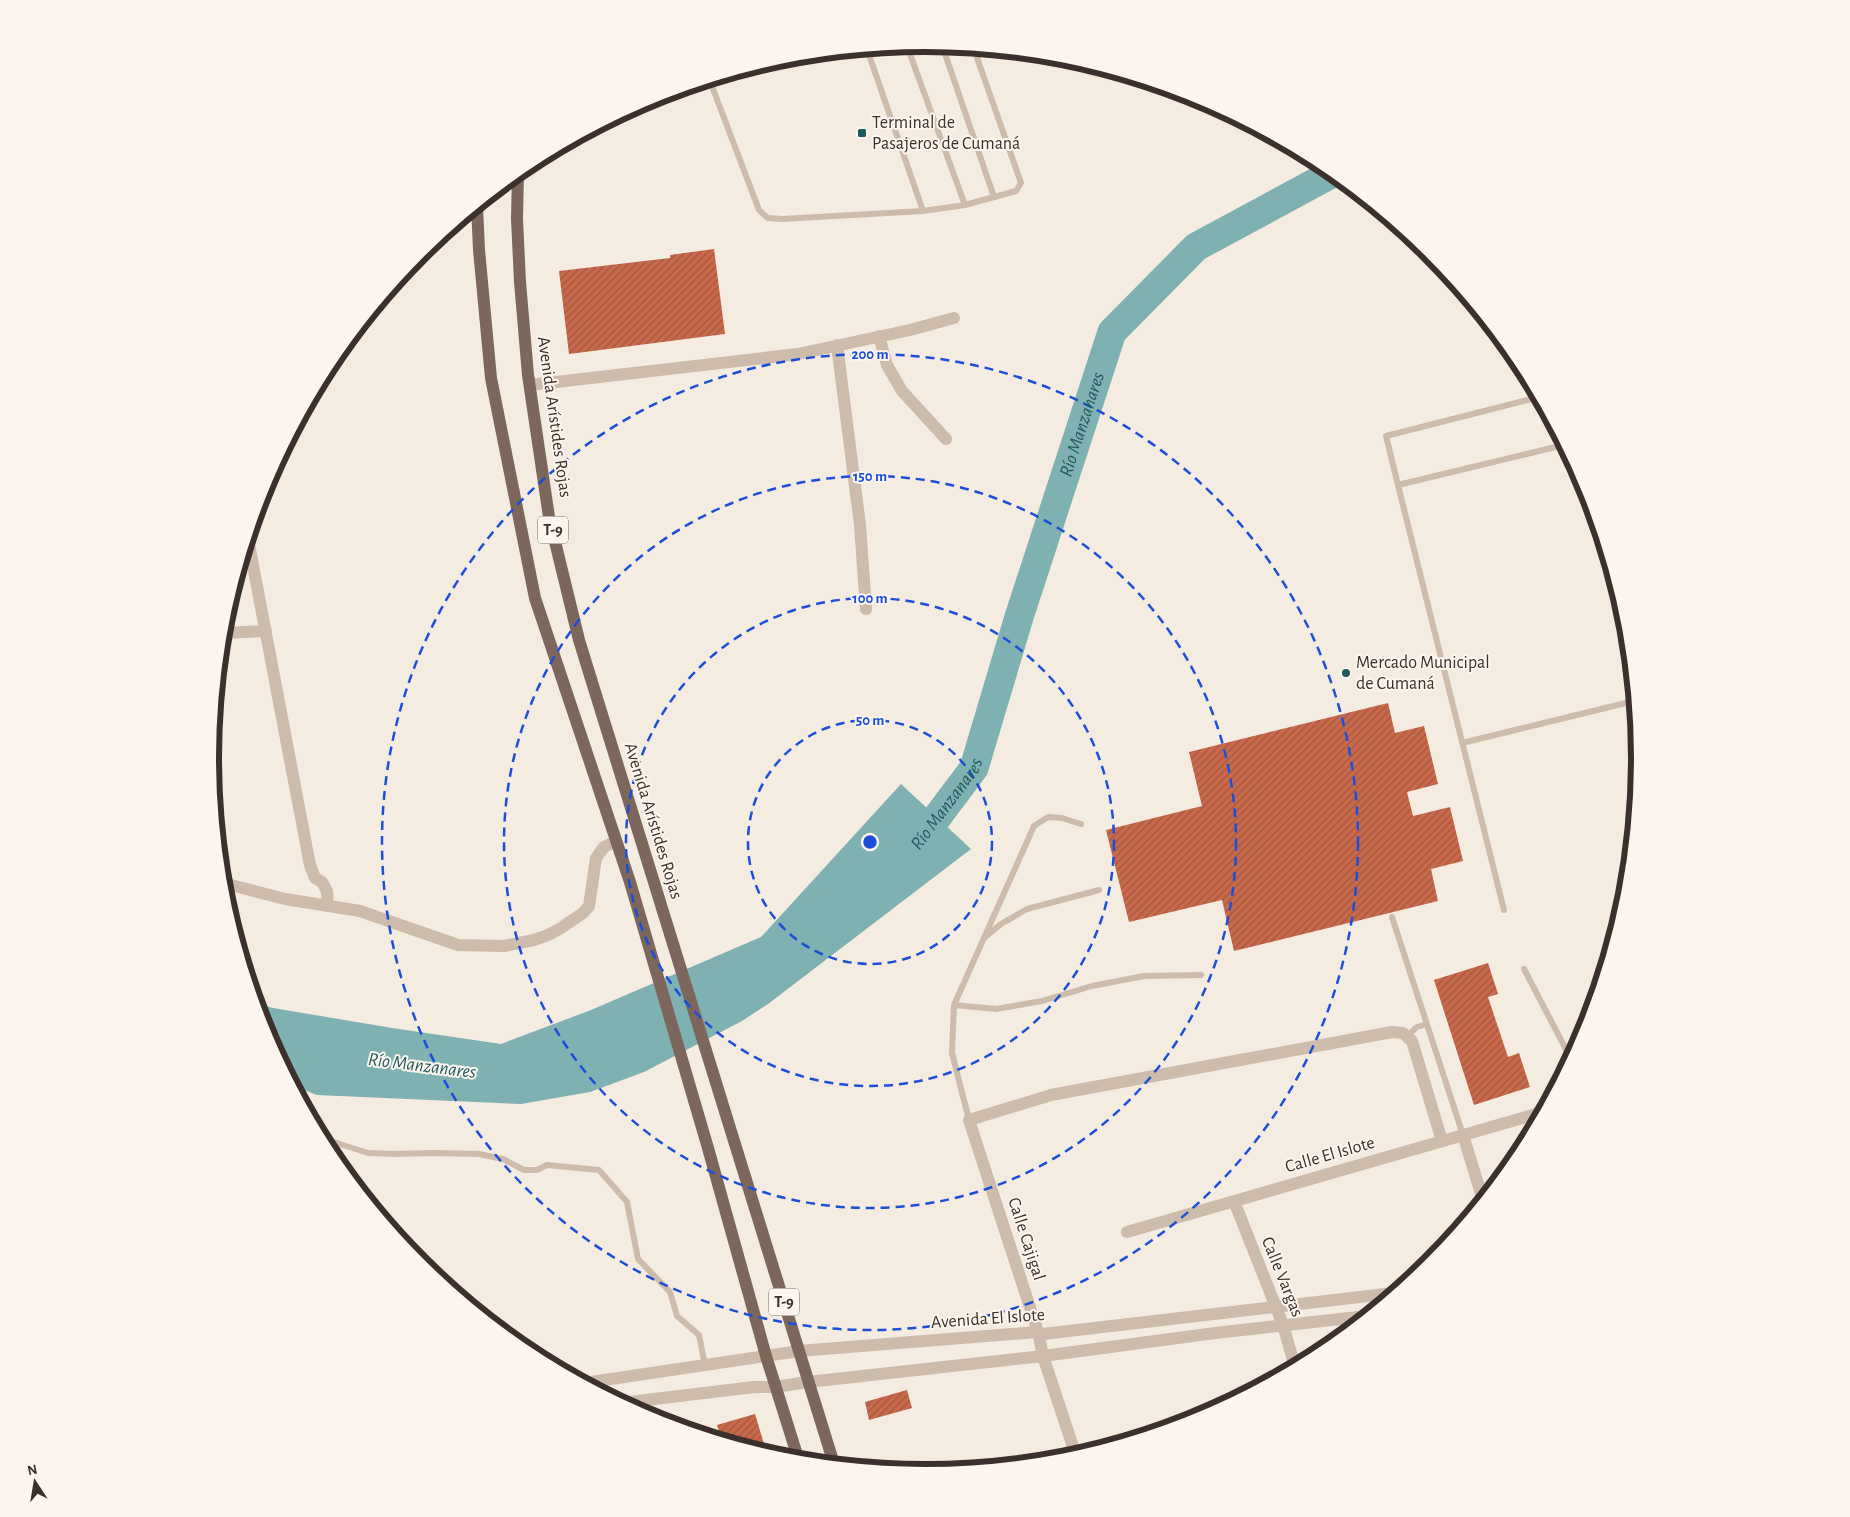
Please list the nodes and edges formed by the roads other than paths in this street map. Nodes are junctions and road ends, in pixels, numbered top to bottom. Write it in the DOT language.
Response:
graph roads {
  1 [pos="909,53"];
  2 [pos="944,53"];
  3 [pos="869,55"];
  4 [pos="976,55"];
  5 [pos="712,86"];
  6 [pos="518,182"];
  7 [pos="994,197"];
  8 [pos="965,206"];
  9 [pos="923,211"];
  10 [pos="477,213"];
  11 [pos="954,318"];
  12 [pos="879,336"];
  13 [pos="837,345"];
  14 [pos="530,385"];
  15 [pos="1532,399"];
  16 [pos="946,438"];
  17 [pos="1558,446"];
  18 [pos="1398,485"];
  19 [pos="250,551"];
  20 [pos="866,609"];
  21 [pos="266,631"];
  22 [pos="231,633"];
  23 [pos="1628,702"];
  24 [pos="1462,743"];
  25 [pos="1082,824"];
  26 [pos="616,841"];
  27 [pos="231,885"];
  28 [pos="1099,890"];
  29 [pos="328,906"];
  30 [pos="1504,910"];
  31 [pos="1392,917"];
  32 [pos="982,941"];
  33 [pos="1524,969"];
  34 [pos="1201,975"];
  35 [pos="954,1005"];
  36 [pos="1427,1024"];
  37 [pos="1407,1036"];
  38 [pos="1567,1051"];
  39 [pos="1534,1114"];
  40 [pos="969,1120"];
  41 [pos="1463,1135"];
  42 [pos="1442,1141"];
  43 [pos="332,1142"];
  44 [pos="1481,1193"];
  45 [pos="1234,1201"];
  46 [pos="1127,1232"];
  47 [pos="1384,1294"];
  48 [pos="1274,1307"];
  49 [pos="1357,1317"];
  50 [pos="1283,1325"];
  51 [pos="1038,1332"];
  52 [pos="799,1351"];
  53 [pos="766,1356"];
  54 [pos="1043,1356"];
  55 [pos="1293,1361"];
  56 [pos="705,1365"];
  57 [pos="594,1382"];
  58 [pos="808,1382"];
  59 [pos="775,1387"];
  60 [pos="634,1401"];
  61 [pos="1074,1448"];
  62 [pos="796,1452"];
  63 [pos="832,1458"];
  1 -- 8 [label="lane"];
  2 -- 7 [label="lane"];
  3 -- 9 [label="lane"];
  4 -- 7 [label="lane"];
  5 -- 9 [label="lane"];
  6 -- 14 [label="main road, Avenida Arístides Rojas / T-9"];
  7 -- 8 [label="lane"];
  8 -- 9 [label="lane"];
  10 -- 26 [label="main road, T-9"];
  11 -- 12 [label="street"];
  12 -- 13 [label="street"];
  12 -- 16 [label="street"];
  13 -- 14 [label="street"];
  13 -- 20 [label="street"];
  14 -- 52 [label="main road, Avenida Arístides Rojas / T-9"];
  15 -- 18 [label="lane"];
  17 -- 18 [label="lane"];
  18 -- 24 [label="lane"];
  19 -- 21 [label="street"];
  21 -- 22 [label="street"];
  21 -- 29 [label="street"];
  23 -- 24 [label="lane"];
  24 -- 30 [label="lane"];
  25 -- 32 [label="lane"];
  26 -- 29 [label="street"];
  26 -- 53 [label="main road, T-9"];
  27 -- 29 [label="street"];
  28 -- 32 [label="lane"];
  31 -- 36 [label="lane"];
  32 -- 35 [label="lane"];
  33 -- 38 [label="lane"];
  34 -- 35 [label="lane"];
  35 -- 40 [label="lane"];
  36 -- 37 [label="lane"];
  36 -- 41 [label="lane"];
  37 -- 40 [label="street"];
  37 -- 42 [label="street"];
  39 -- 41 [label="street, Calle El Islote"];
  40 -- 51 [label="street, Calle Cajigal"];
  41 -- 42 [label="street, Calle El Islote"];
  41 -- 44 [label="street"];
  42 -- 45 [label="street, Calle El Islote"];
  43 -- 56 [label="lane"];
  45 -- 46 [label="street, Calle El Islote"];
  45 -- 48 [label="street, Calle Vargas"];
  47 -- 48 [label="street, Avenida El Islote"];
  48 -- 50 [label="street, Calle Vargas"];
  48 -- 51 [label="street, Avenida El Islote"];
  49 -- 50 [label="street"];
  50 -- 54 [label="street"];
  50 -- 55 [label="street, Calle Vargas"];
  51 -- 52 [label="street, Avenida El Islote"];
  51 -- 54 [label="street, Calle Cajigal"];
  52 -- 53 [label="street, Avenida El Islote"];
  52 -- 58 [label="main road, Avenida Arístides Rojas / T-9"];
  53 -- 56 [label="street, Avenida El Islote"];
  53 -- 59 [label="main road, T-9"];
  54 -- 58 [label="street"];
  54 -- 61 [label="street, Calle Cajigal"];
  56 -- 57 [label="street, Avenida El Islote"];
  58 -- 59 [label="street"];
  58 -- 63 [label="main road, Avenida Arístides Rojas / T-9"];
  59 -- 60 [label="street"];
  59 -- 62 [label="main road, T-9"];
}
